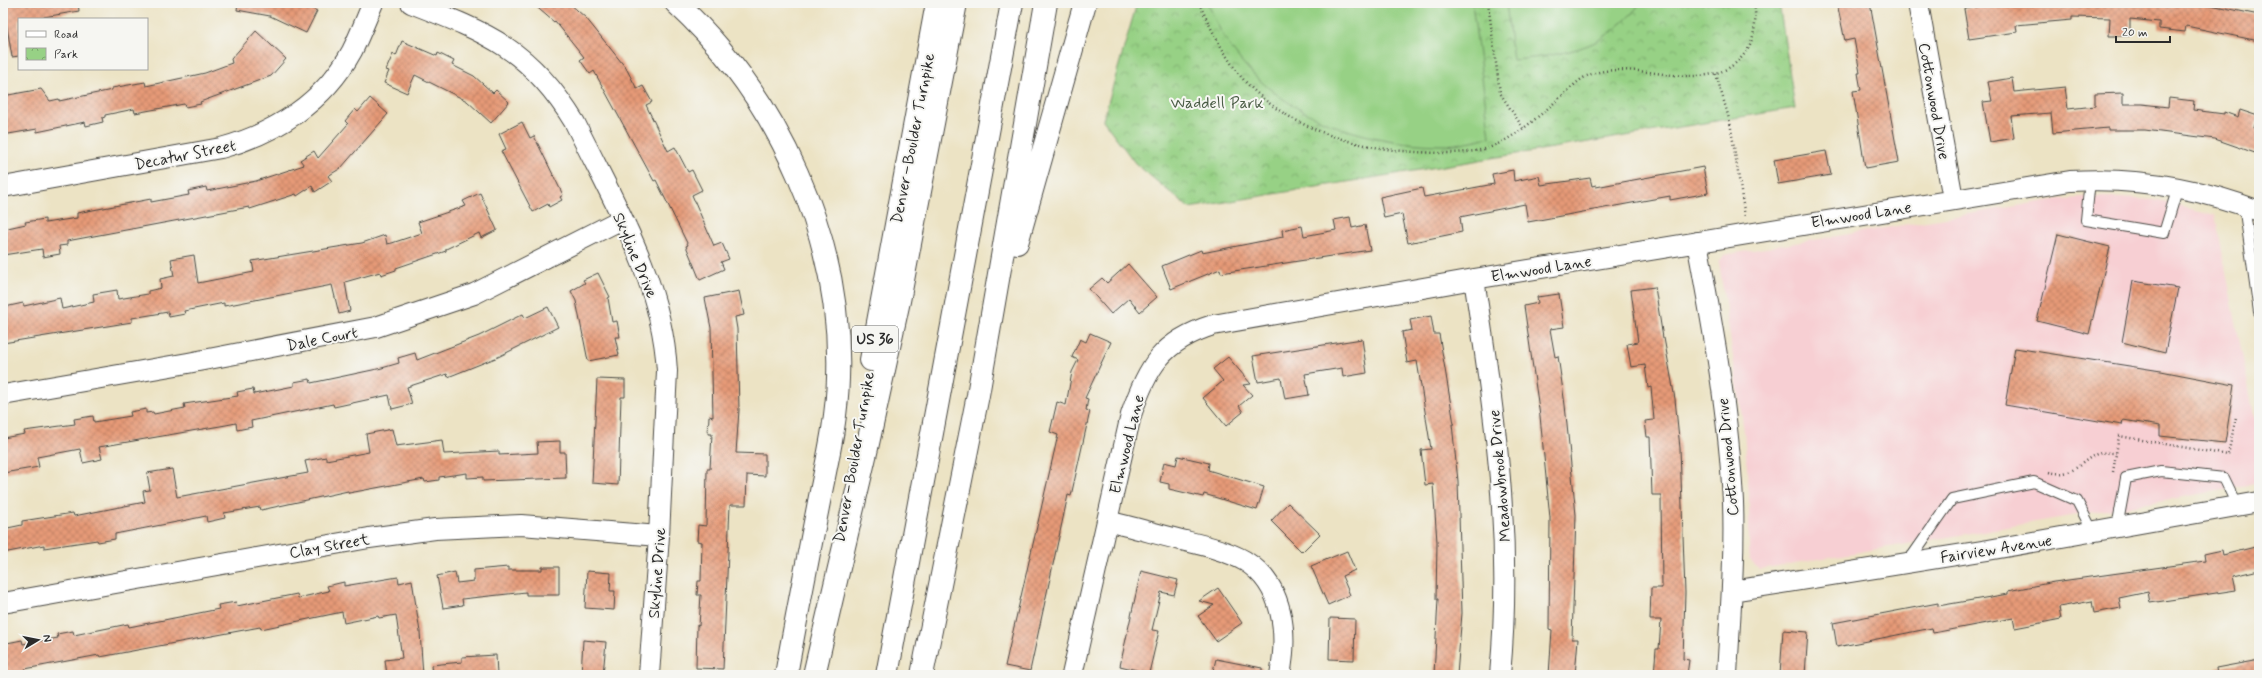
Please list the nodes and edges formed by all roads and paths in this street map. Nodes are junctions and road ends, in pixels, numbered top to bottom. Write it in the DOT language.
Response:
graph roads {
  1 [pos="373,3"];
  2 [pos="411,3"];
  3 [pos="676,3"];
  4 [pos="937,3"];
  5 [pos="956,3"];
  6 [pos="1004,3"];
  7 [pos="1012,3"];
  8 [pos="1046,3"];
  9 [pos="1084,3"];
  10 [pos="1199,3"];
  11 [pos="1488,3"];
  12 [pos="1754,3"];
  13 [pos="1918,3"];
  14 [pos="1716,74"];
  15 [pos="989,124"];
  16 [pos="1524,128"];
  17 [pos="2090,180"];
  18 [pos="2178,187"];
  19 [pos="3,188"];
  20 [pos="1952,199"];
  21 [pos="2251,208"];
  22 [pos="622,219"];
  23 [pos="1748,233"];
  24 [pos="1696,242"];
  25 [pos="1474,279"];
  26 [pos="2259,312"];
  27 [pos="3,395"];
  28 [pos="978,395"];
  29 [pos="2259,502"];
  30 [pos="2238,507"];
  31 [pos="1107,521"];
  32 [pos="2117,528"];
  33 [pos="2093,532"];
  34 [pos="659,536"];
  35 [pos="1907,563"];
  36 [pos="1732,591"];
  37 [pos="3,603"];
  38 [pos="649,675"];
  39 [pos="786,675"];
  40 [pos="813,675"];
  41 [pos="887,675"];
  42 [pos="922,675"];
  43 [pos="1072,675"];
  44 [pos="1280,675"];
  45 [pos="1500,675"];
  46 [pos="1727,675"];
  1 -- 19 [label="street, Decatur Street"];
  2 -- 22 [label="street, Skyline Drive"];
  3 -- 39 [label="highway"];
  4 -- 40 [label="highway, Denver–Boulder Turnpike / US 36"];
  5 -- 40 [label="highway"];
  6 -- 15 [label="highway"];
  7 -- 15 [label="highway"];
  8 -- 28 [label="highway"];
  9 -- 28 [label="highway"];
  10 -- 16 [label="path"];
  11 -- 16 [label="path"];
  12 -- 14 [label="path"];
  13 -- 20 [label="street, Cottonwood Drive"];
  14 -- 16 [label="path"];
  14 -- 23 [label="path"];
  15 -- 41 [label="highway"];
  17 -- 18 [label="street, Elmwood Lane"];
  17 -- 18 [label="lane"];
  17 -- 20 [label="street, Elmwood Lane"];
  18 -- 21 [label="street, Elmwood Lane"];
  20 -- 23 [label="street, Elmwood Lane"];
  21 -- 26 [label="lane"];
  22 -- 27 [label="street, Dale Court"];
  22 -- 34 [label="street, Skyline Drive"];
  23 -- 24 [label="street, Elmwood Lane"];
  24 -- 25 [label="street, Elmwood Lane"];
  24 -- 36 [label="street, Cottonwood Drive"];
  25 -- 31 [label="street, Elmwood Lane"];
  25 -- 45 [label="street, Meadowbrook Drive"];
  28 -- 42 [label="highway"];
  29 -- 30 [label="street, Fairview Avenue"];
  30 -- 32 [label="street, Fairview Avenue"];
  30 -- 32 [label="lane"];
  31 -- 43 [label="street, Elmwood Lane"];
  31 -- 44 [label="street"];
  32 -- 33 [label="street, Fairview Avenue"];
  33 -- 35 [label="street, Fairview Avenue"];
  33 -- 35 [label="lane"];
  34 -- 37 [label="street, Clay Street"];
  34 -- 38 [label="street, Skyline Drive"];
  35 -- 36 [label="street, Fairview Avenue"];
  36 -- 46 [label="street, Cottonwood Drive"];
}
